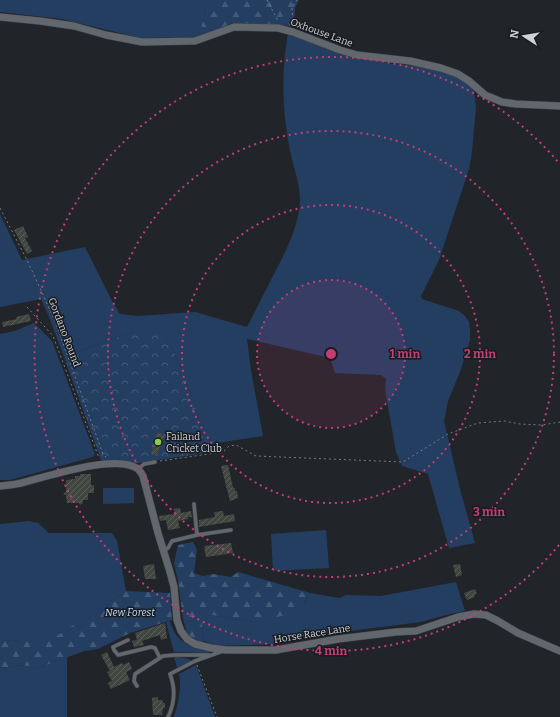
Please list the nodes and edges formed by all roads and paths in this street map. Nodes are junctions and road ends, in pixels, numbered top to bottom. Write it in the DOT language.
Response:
graph roads {
  1 [pos="267,0"];
  2 [pos="297,0"];
  3 [pos="0,17"];
  4 [pos="284,29"];
  5 [pos="293,32"];
  6 [pos="560,106"];
  7 [pos="0,208"];
  8 [pos="27,307"];
  9 [pos="560,422"];
  10 [pos="155,462"];
  11 [pos="112,463"];
  12 [pos="100,465"];
  13 [pos="138,469"];
  14 [pos="0,486"];
  15 [pos="194,504"];
  16 [pos="231,530"];
  17 [pos="197,535"];
  18 [pos="163,551"];
  19 [pos="128,640"];
  20 [pos="226,650"];
  21 [pos="560,651"];
  22 [pos="212,655"];
  23 [pos="160,658"];
  24 [pos="195,661"];
  25 [pos="137,686"];
  26 [pos="168,717"];
  27 [pos="217,717"];
  1 -- 4 [label="path"];
  2 -- 5 [label="path"];
  3 -- 4 [label="street, Oxhouse Lane"];
  4 -- 5 [label="street, Oxhouse Lane"];
  5 -- 6 [label="street, Oxhouse Lane"];
  7 -- 11 [label="path, Gordano Round"];
  8 -- 12 [label="path"];
  9 -- 10 [label="path"];
  10 -- 13 [label="lane"];
  11 -- 12 [label="street"];
  11 -- 13 [label="street"];
  12 -- 14 [label="street"];
  13 -- 18 [label="street, Horse Race Lane"];
  15 -- 17 [label="lane"];
  16 -- 17 [label="lane"];
  17 -- 18 [label="lane"];
  18 -- 20 [label="street, Horse Race Lane"];
  19 -- 23 [label="lane"];
  20 -- 21 [label="street, Horse Race Lane"];
  20 -- 22 [label="lane"];
  22 -- 23 [label="lane"];
  22 -- 24 [label="lane"];
  23 -- 25 [label="lane"];
  24 -- 26 [label="lane"];
  24 -- 27 [label="path"];
}
